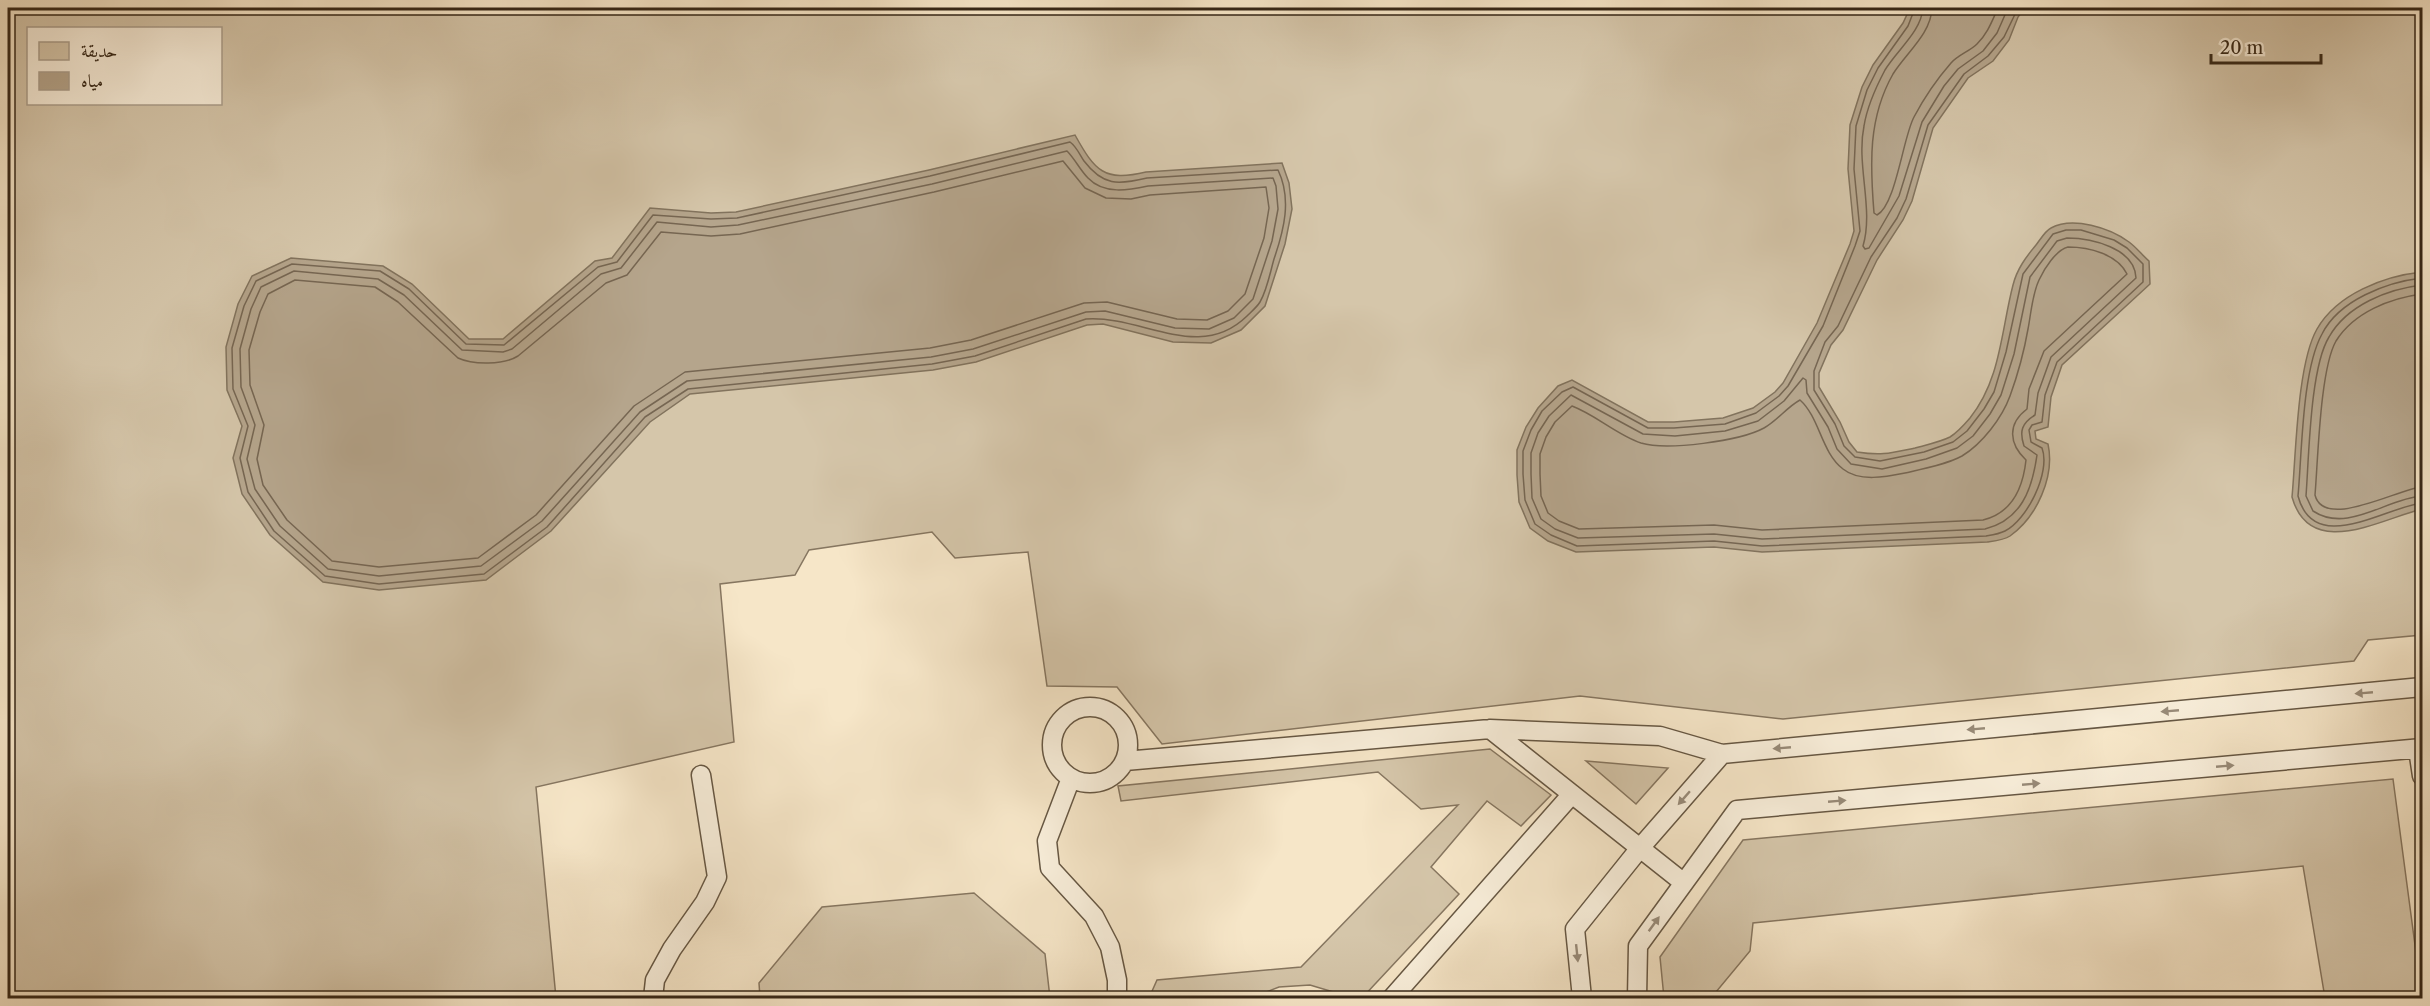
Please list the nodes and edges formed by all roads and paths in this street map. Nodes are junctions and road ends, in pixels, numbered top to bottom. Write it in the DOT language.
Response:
graph roads {
  1 [pos="2422,687"];
  2 [pos="1490,729"];
  3 [pos="2420,748"];
  4 [pos="1722,753"];
  5 [pos="1125,761"];
  6 [pos="701,776"];
  7 [pos="2422,776"];
  8 [pos="1071,778"];
  9 [pos="1572,794"];
  10 [pos="1640,848"];
  11 [pos="1684,883"];
  12 [pos="653,999"];
  13 [pos="1117,999"];
  14 [pos="1392,999"];
  15 [pos="1582,999"];
  16 [pos="1637,999"];
  1 -- 4 [label="lane, one-way"];
  2 -- 4 [label="lane"];
  2 -- 5 [label="lane"];
  2 -- 9 [label="lane"];
  3 -- 7 [label="lane"];
  11 -- 3 [label="lane, one-way"];
  4 -- 10 [label="lane, one-way"];
  5 -- 8 [label="lane"];
  5 -- 8 [label="lane"];
  6 -- 12 [label="lane"];
  8 -- 13 [label="lane"];
  9 -- 10 [label="lane"];
  9 -- 14 [label="lane"];
  10 -- 11 [label="lane"];
  10 -- 15 [label="lane, one-way"];
  16 -- 11 [label="lane, one-way"];
}
